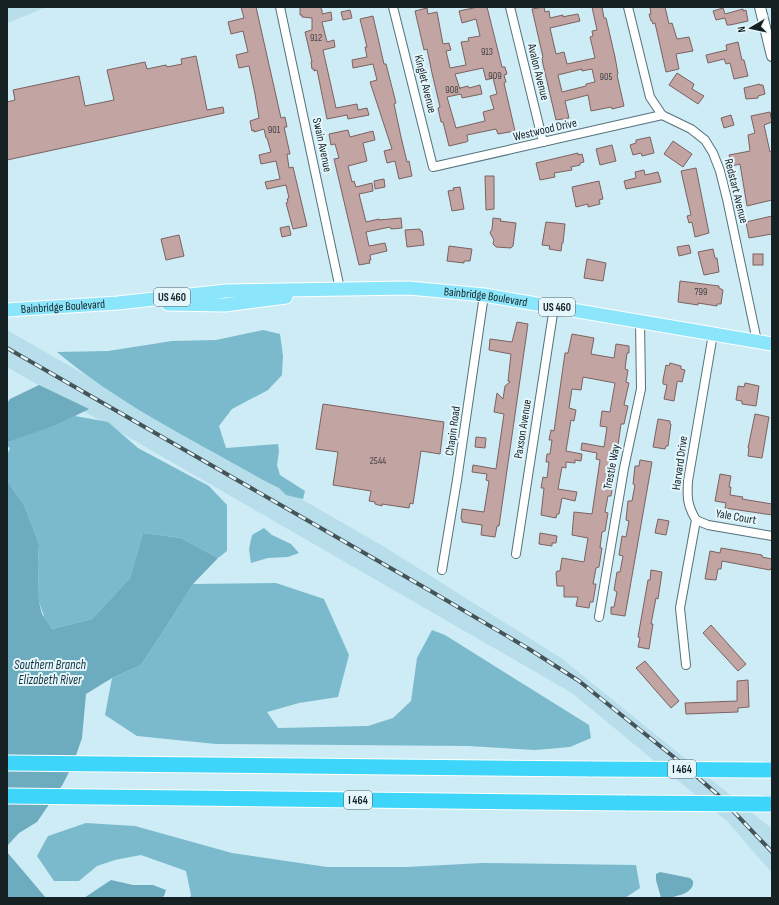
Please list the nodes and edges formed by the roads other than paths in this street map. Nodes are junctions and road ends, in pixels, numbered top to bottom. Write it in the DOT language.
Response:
graph roads {
  1 [pos="280,7"];
  2 [pos="393,7"];
  3 [pos="510,7"];
  4 [pos="628,7"];
  5 [pos="760,7"];
  6 [pos="772,56"];
  7 [pos="662,115"];
  8 [pos="543,142"];
  9 [pos="433,167"];
  10 [pos="340,289"];
  11 [pos="484,295"];
  12 [pos="554,307"];
  13 [pos="9,310"];
  14 [pos="640,321"];
  15 [pos="713,334"];
  16 [pos="757,341"];
  17 [pos="772,344"];
  18 [pos="696,520"];
  19 [pos="772,536"];
  20 [pos="516,554"];
  21 [pos="442,570"];
  22 [pos="599,617"];
  23 [pos="686,665"];
  24 [pos="7,763"];
  25 [pos="772,770"];
  26 [pos="7,796"];
  27 [pos="772,804"];
  1 -- 10 [label="street, Swain Avenue"];
  2 -- 9 [label="street, Kinglet Avenue"];
  3 -- 8 [label="street, Avalon Avenue"];
  4 -- 7 [label="street"];
  5 -- 6 [label="street"];
  7 -- 8 [label="street, Westwood Drive"];
  7 -- 16 [label="street, Redstart Avenue"];
  8 -- 9 [label="street, Westwood Drive"];
  10 -- 11 [label="main road, Bainbridge Boulevard / US 460"];
  10 -- 13 [label="main road, Bainbridge Boulevard / US 460"];
  11 -- 12 [label="main road, Bainbridge Boulevard / US 460"];
  11 -- 21 [label="street, Chapin Road"];
  12 -- 14 [label="main road, Bainbridge Boulevard / US 460"];
  12 -- 20 [label="street, Paxson Avenue"];
  14 -- 15 [label="main road, Bainbridge Boulevard / US 460"];
  14 -- 22 [label="street, Trestle Way"];
  15 -- 16 [label="main road, Bainbridge Boulevard / US 460"];
  15 -- 18 [label="street, Harvard Drive"];
  16 -- 17 [label="main road, Bainbridge Boulevard / US 460"];
  18 -- 19 [label="street, Yale Court"];
  18 -- 23 [label="street"];
  24 -- 25 [label="highway, I 464, bridge"];
  26 -- 27 [label="highway, I 464, bridge"];
}
